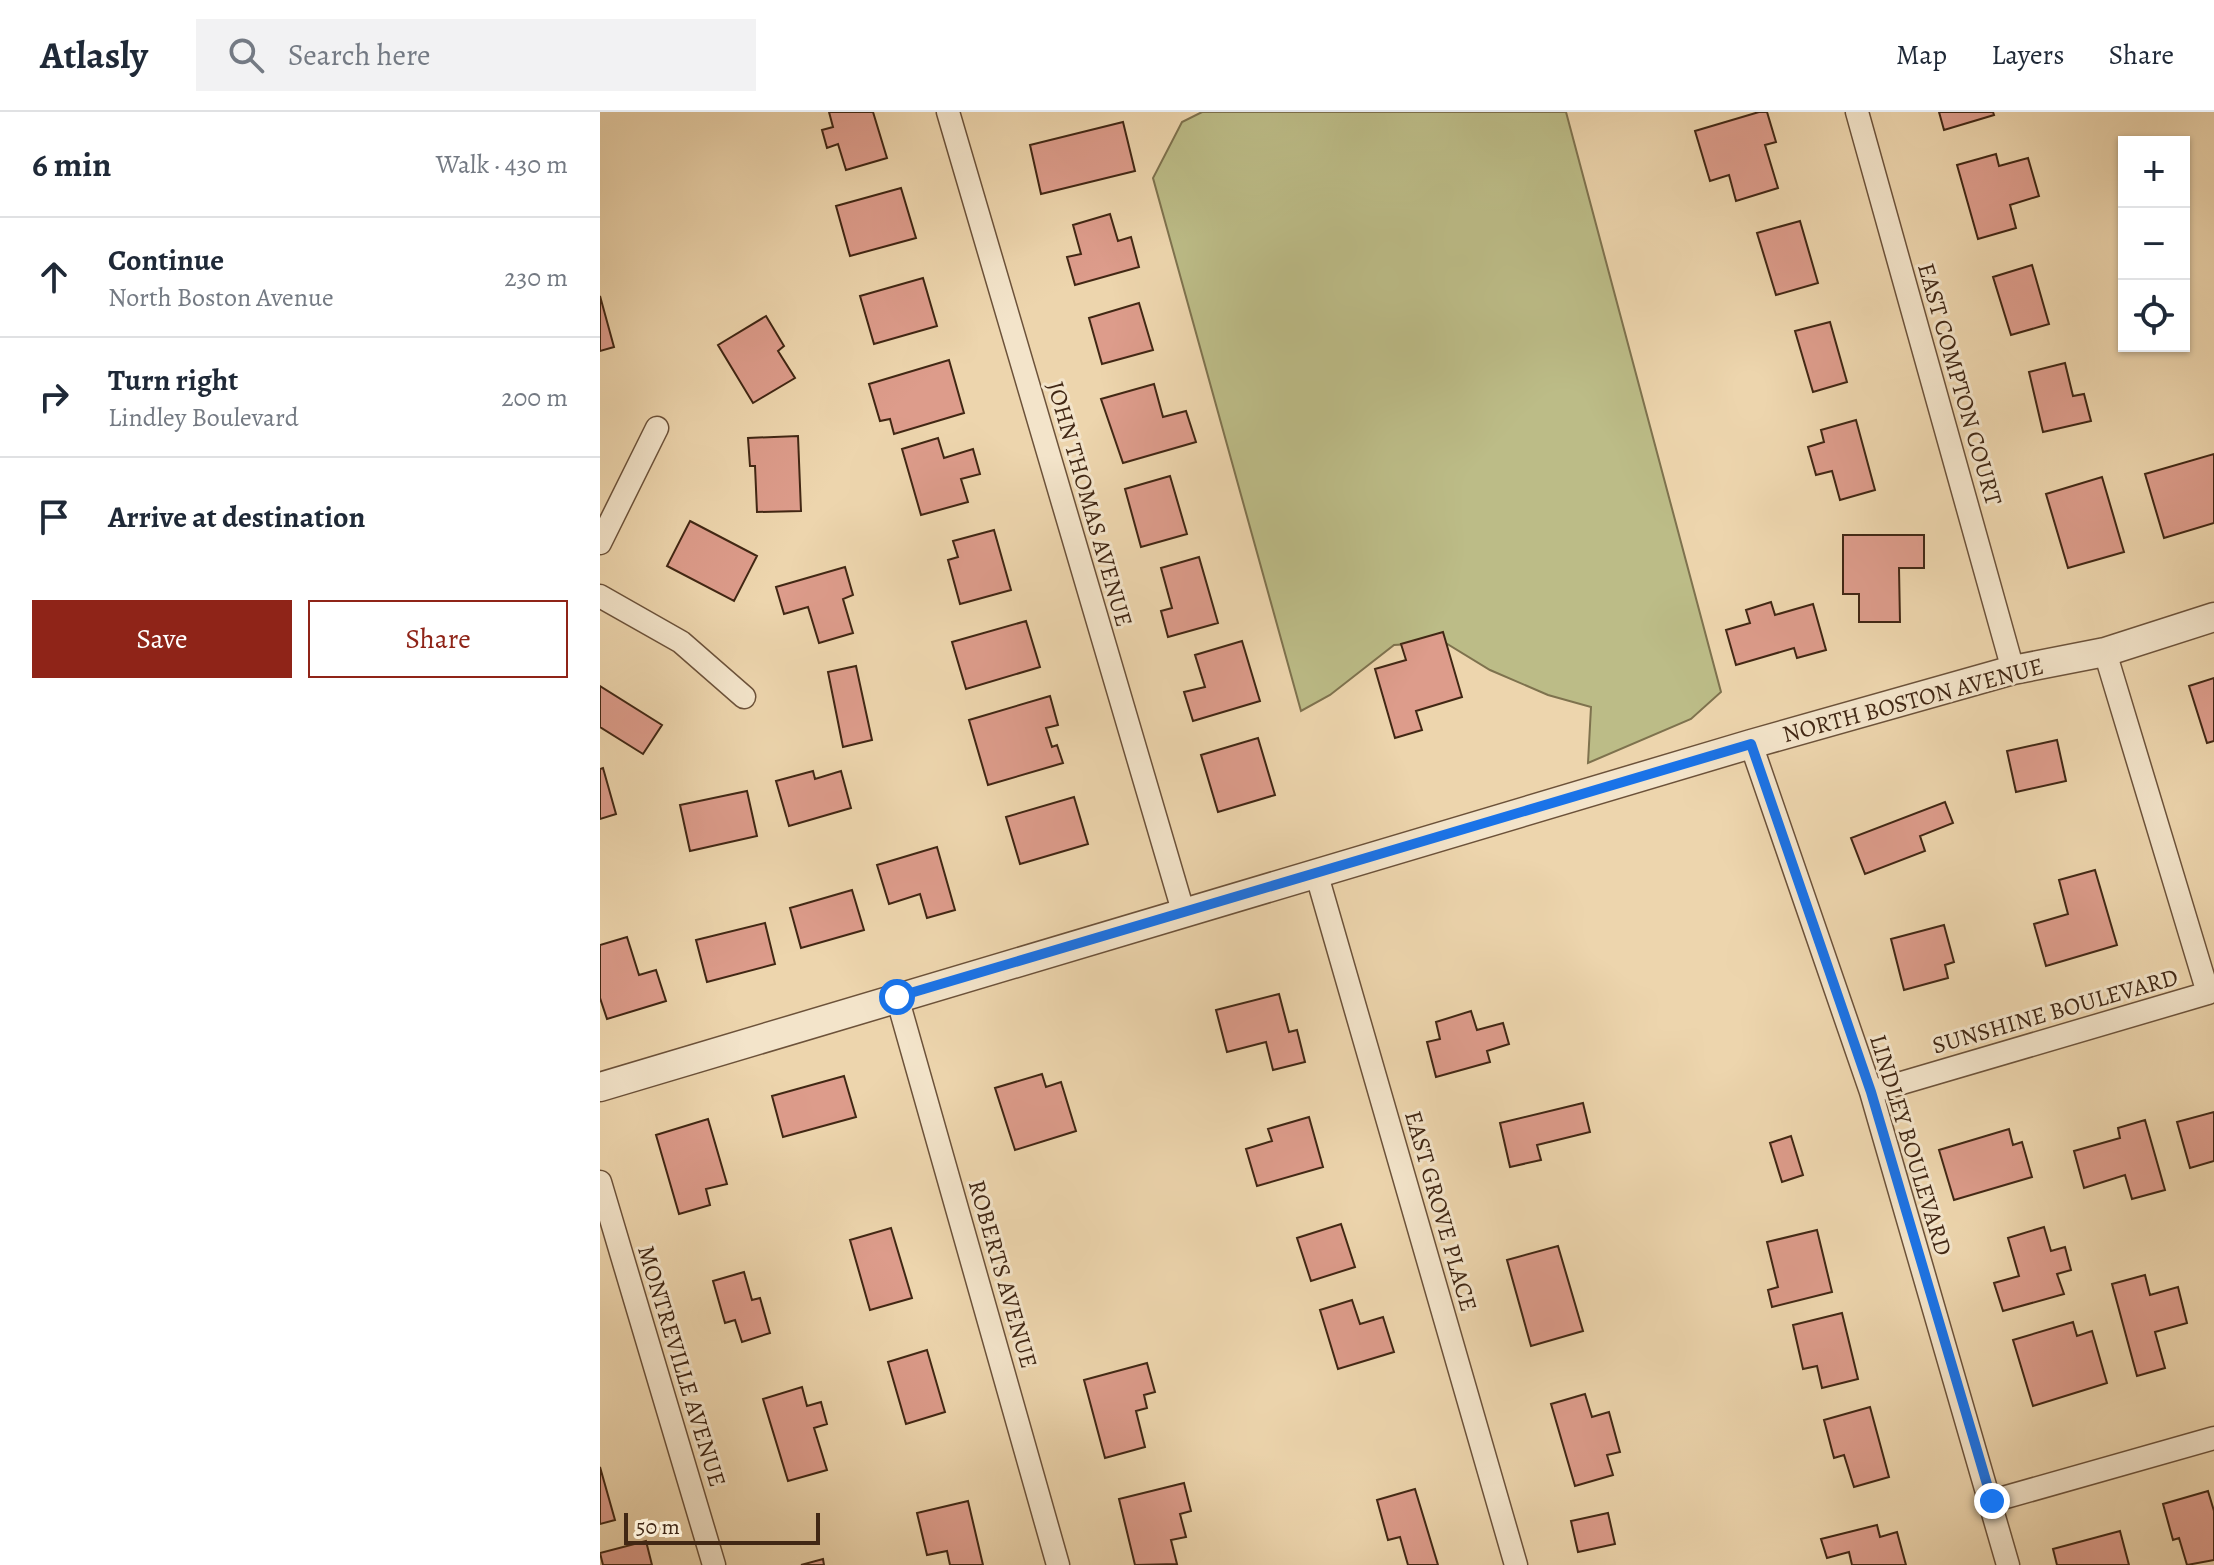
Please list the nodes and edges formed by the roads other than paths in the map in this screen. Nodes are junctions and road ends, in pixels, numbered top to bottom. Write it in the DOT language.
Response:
graph roads {
  1 [pos="948,112"];
  2 [pos="1857,112"];
  3 [pos="657,428"];
  4 [pos="600,543"];
  5 [pos="600,596"];
  6 [pos="2214,617"];
  7 [pos="2105,652"];
  8 [pos="2013,670"];
  9 [pos="744,697"];
  10 [pos="1751,744"];
  11 [pos="1316,872"];
  12 [pos="1183,911"];
  13 [pos="2212,993"];
  14 [pos="897,997"];
  15 [pos="600,1087"];
  16 [pos="1871,1092"];
  17 [pos="600,1182"];
  18 [pos="2214,1438"];
  19 [pos="1992,1501"];
  20 [pos="714,1565"];
  21 [pos="1058,1565"];
  22 [pos="1516,1565"];
  23 [pos="2008,1565"];
  1 -- 12 [label="street, JOHN THOMAS AVENUE"];
  2 -- 8 [label="street, EAST COMPTON COURT"];
  3 -- 4 [label="street"];
  5 -- 9 [label="street"];
  6 -- 7 [label="street, NORTH BOSTON AVENUE"];
  7 -- 8 [label="street, NORTH BOSTON AVENUE"];
  7 -- 13 [label="street"];
  8 -- 10 [label="street, NORTH BOSTON AVENUE"];
  10 -- 11 [label="street, NORTH BOSTON AVENUE"];
  10 -- 16 [label="street, LINDLEY BOULEVARD"];
  11 -- 12 [label="street, NORTH BOSTON AVENUE"];
  11 -- 22 [label="street, EAST GROVE PLACE"];
  12 -- 14 [label="street, NORTH BOSTON AVENUE"];
  13 -- 16 [label="street, SUNSHINE BOULEVARD"];
  14 -- 15 [label="street, NORTH BOSTON AVENUE"];
  14 -- 21 [label="street, ROBERTS AVENUE"];
  16 -- 19 [label="street, LINDLEY BOULEVARD"];
  17 -- 20 [label="street, MONTREVILLE AVENUE"];
  18 -- 19 [label="street"];
  19 -- 23 [label="street, LINDLEY BOULEVARD"];
}
